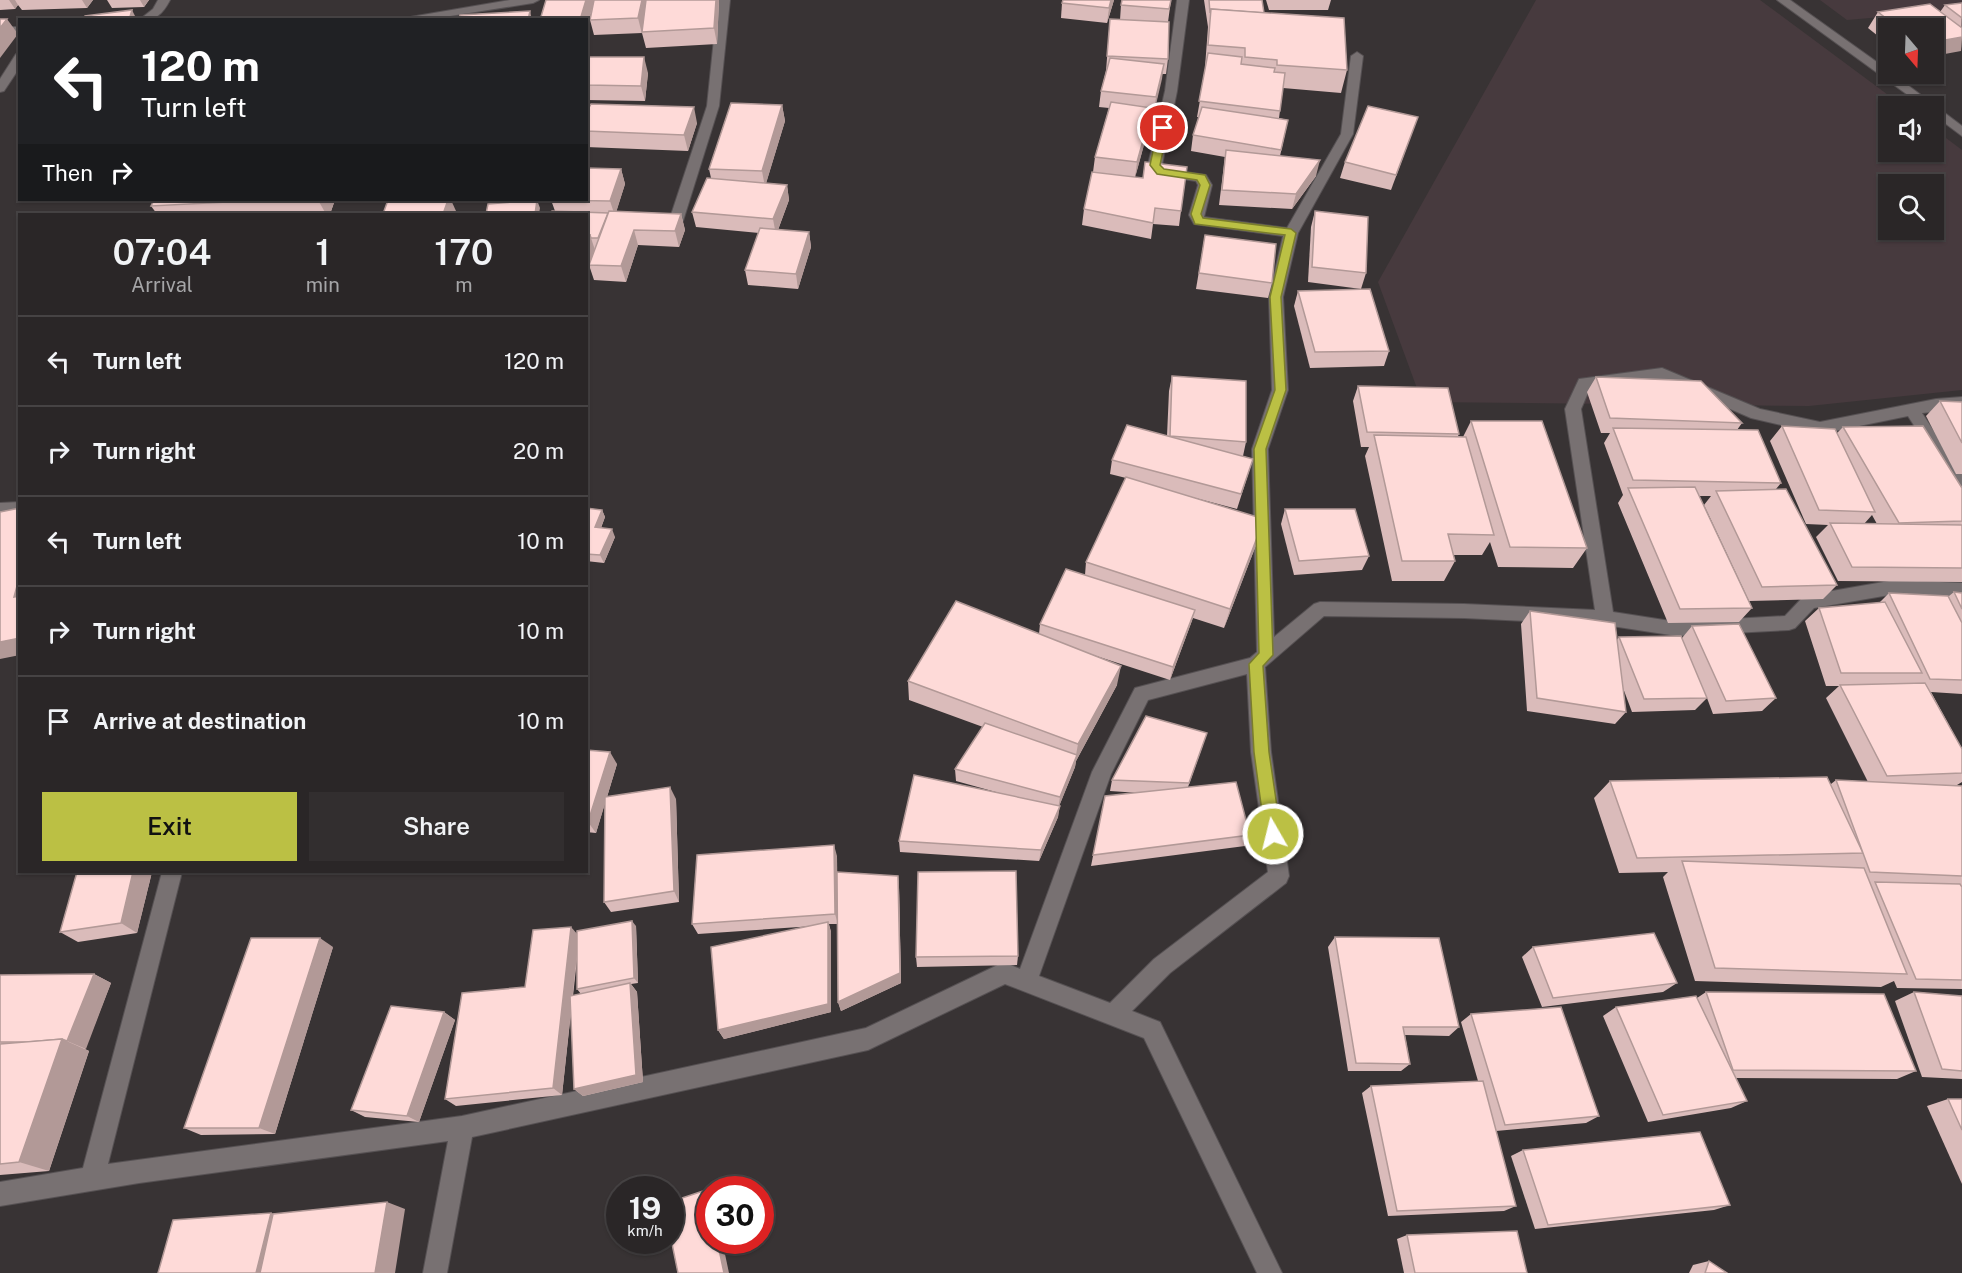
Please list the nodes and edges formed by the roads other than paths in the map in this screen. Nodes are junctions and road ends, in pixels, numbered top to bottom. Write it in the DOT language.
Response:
graph roads {
  1 [pos="164,0"];
  2 [pos="533,0"];
  3 [pos="724,0"];
  4 [pos="1183,0"];
  5 [pos="1783,0"];
  6 [pos="448,16"];
  7 [pos="147,18"];
  8 [pos="423,18"];
  9 [pos="18,30"];
  10 [pos="0,31"];
  11 [pos="1357,56"];
  12 [pos="18,60"];
  13 [pos="18,86"];
  14 [pos="1915,96"];
  15 [pos="1944,118"];
  16 [pos="1962,132"];
  17 [pos="676,221"];
  18 [pos="1291,233"];
  19 [pos="1962,402"];
  20 [pos="1912,410"];
  21 [pos="1962,487"];
  22 [pos="18,508"];
  23 [pos="0,509"];
  24 [pos="1962,590"];
  25 [pos="1605,618"];
  26 [pos="1261,660"];
  27 [pos="172,873"];
  28 [pos="1026,982"];
  29 [pos="1113,1015"];
  30 [pos="462,1128"];
  31 [pos="92,1179"];
  32 [pos="0,1194"];
  33 [pos="435,1273"];
  34 [pos="1270,1273"];
  1 -- 7 [label="street"];
  2 -- 6 [label="street"];
  3 -- 17 [label="street"];
  4 -- 18 [label="street"];
  5 -- 14 [label="street"];
  6 -- 8 [label="street"];
  9 -- 10 [label="street"];
  11 -- 18 [label="street"];
  12 -- 13 [label="street"];
  15 -- 16 [label="street"];
  18 -- 26 [label="street"];
  19 -- 20 [label="street"];
  20 -- 21 [label="street"];
  20 -- 25 [label="street"];
  22 -- 23 [label="street"];
  24 -- 25 [label="street"];
  25 -- 26 [label="street"];
  26 -- 28 [label="street"];
  26 -- 29 [label="street"];
  27 -- 31 [label="street"];
  28 -- 29 [label="street"];
  28 -- 30 [label="street"];
  29 -- 34 [label="street"];
  30 -- 31 [label="street"];
  30 -- 33 [label="street"];
  31 -- 32 [label="street"];
}
